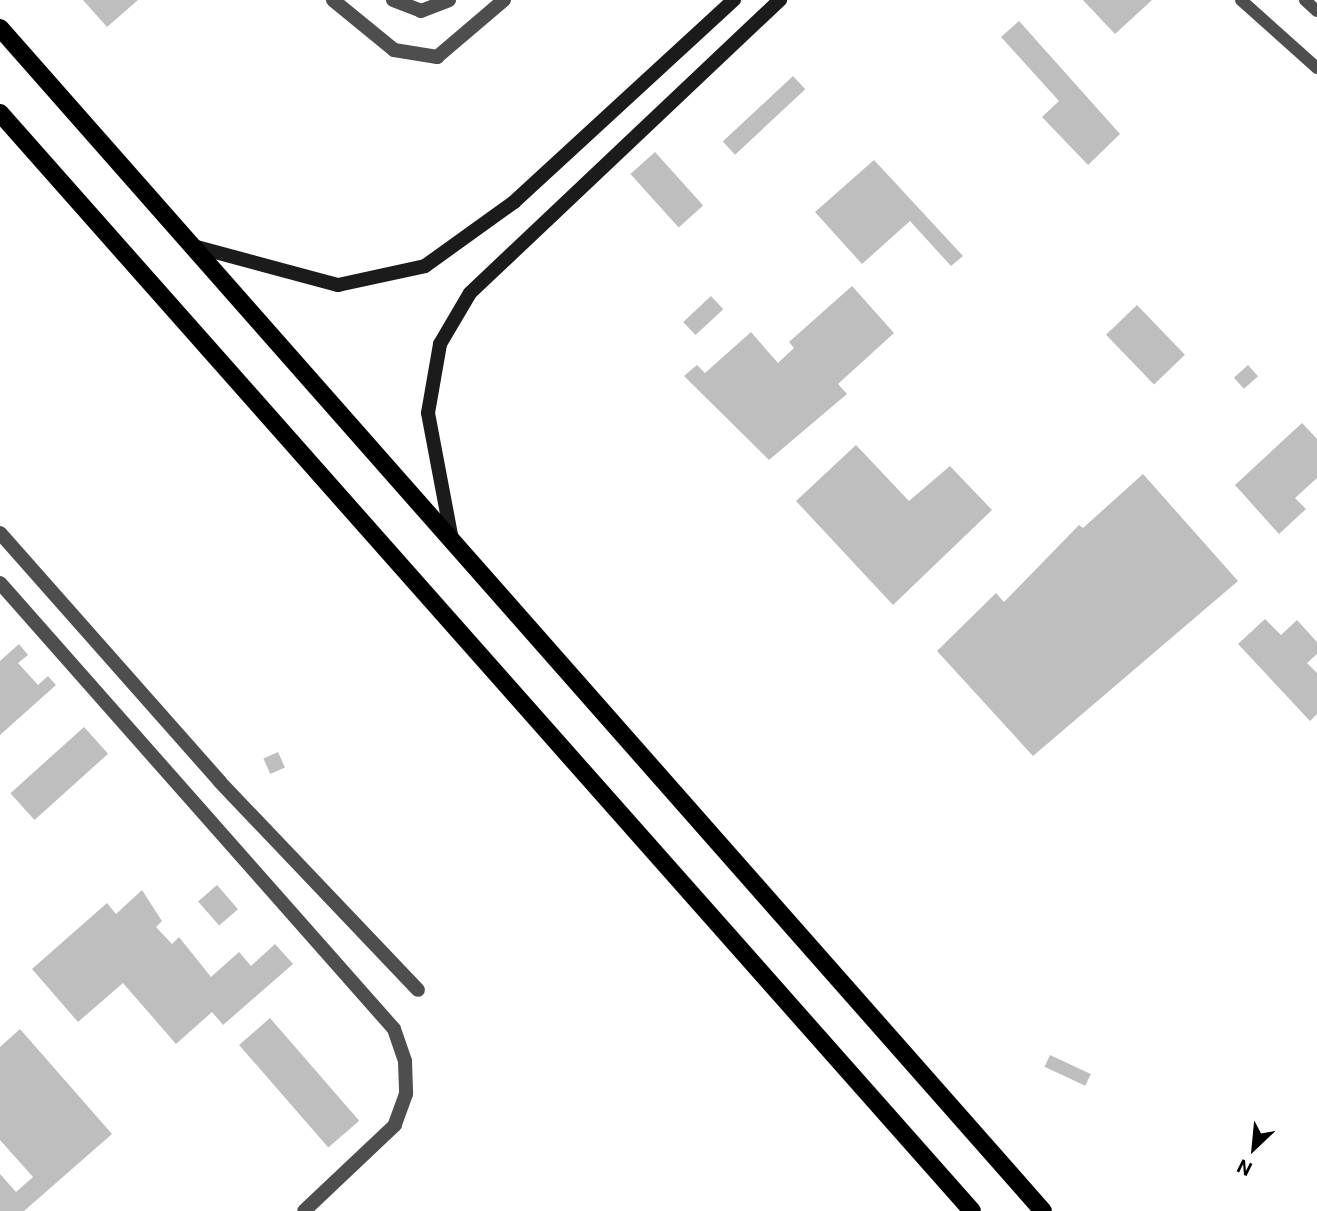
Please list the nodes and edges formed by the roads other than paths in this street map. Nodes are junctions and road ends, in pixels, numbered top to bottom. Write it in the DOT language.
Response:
graph roads {
  1 [pos="333,0"];
  2 [pos="393,0"];
  3 [pos="449,0"];
  4 [pos="504,0"];
  5 [pos="734,0"];
  6 [pos="780,0"];
  7 [pos="1241,0"];
  8 [pos="1305,0"];
  9 [pos="1317,11"];
  10 [pos="0,28"];
  11 [pos="1317,68"];
  12 [pos="0,113"];
  13 [pos="194,246"];
  14 [pos="0,533"];
  15 [pos="454,548"];
  16 [pos="0,583"];
  17 [pos="418,990"];
  18 [pos="304,1211"];
  19 [pos="972,1211"];
  20 [pos="1043,1211"];
  1 -- 4 [label="street"];
  2 -- 3 [label="street"];
  5 -- 13 [label="main road"];
  6 -- 15 [label="main road"];
  7 -- 11 [label="street"];
  8 -- 9 [label="street"];
  10 -- 13 [label="main road"];
  12 -- 19 [label="main road"];
  13 -- 15 [label="main road"];
  14 -- 17 [label="street"];
  15 -- 20 [label="main road"];
  16 -- 18 [label="street"];
}
